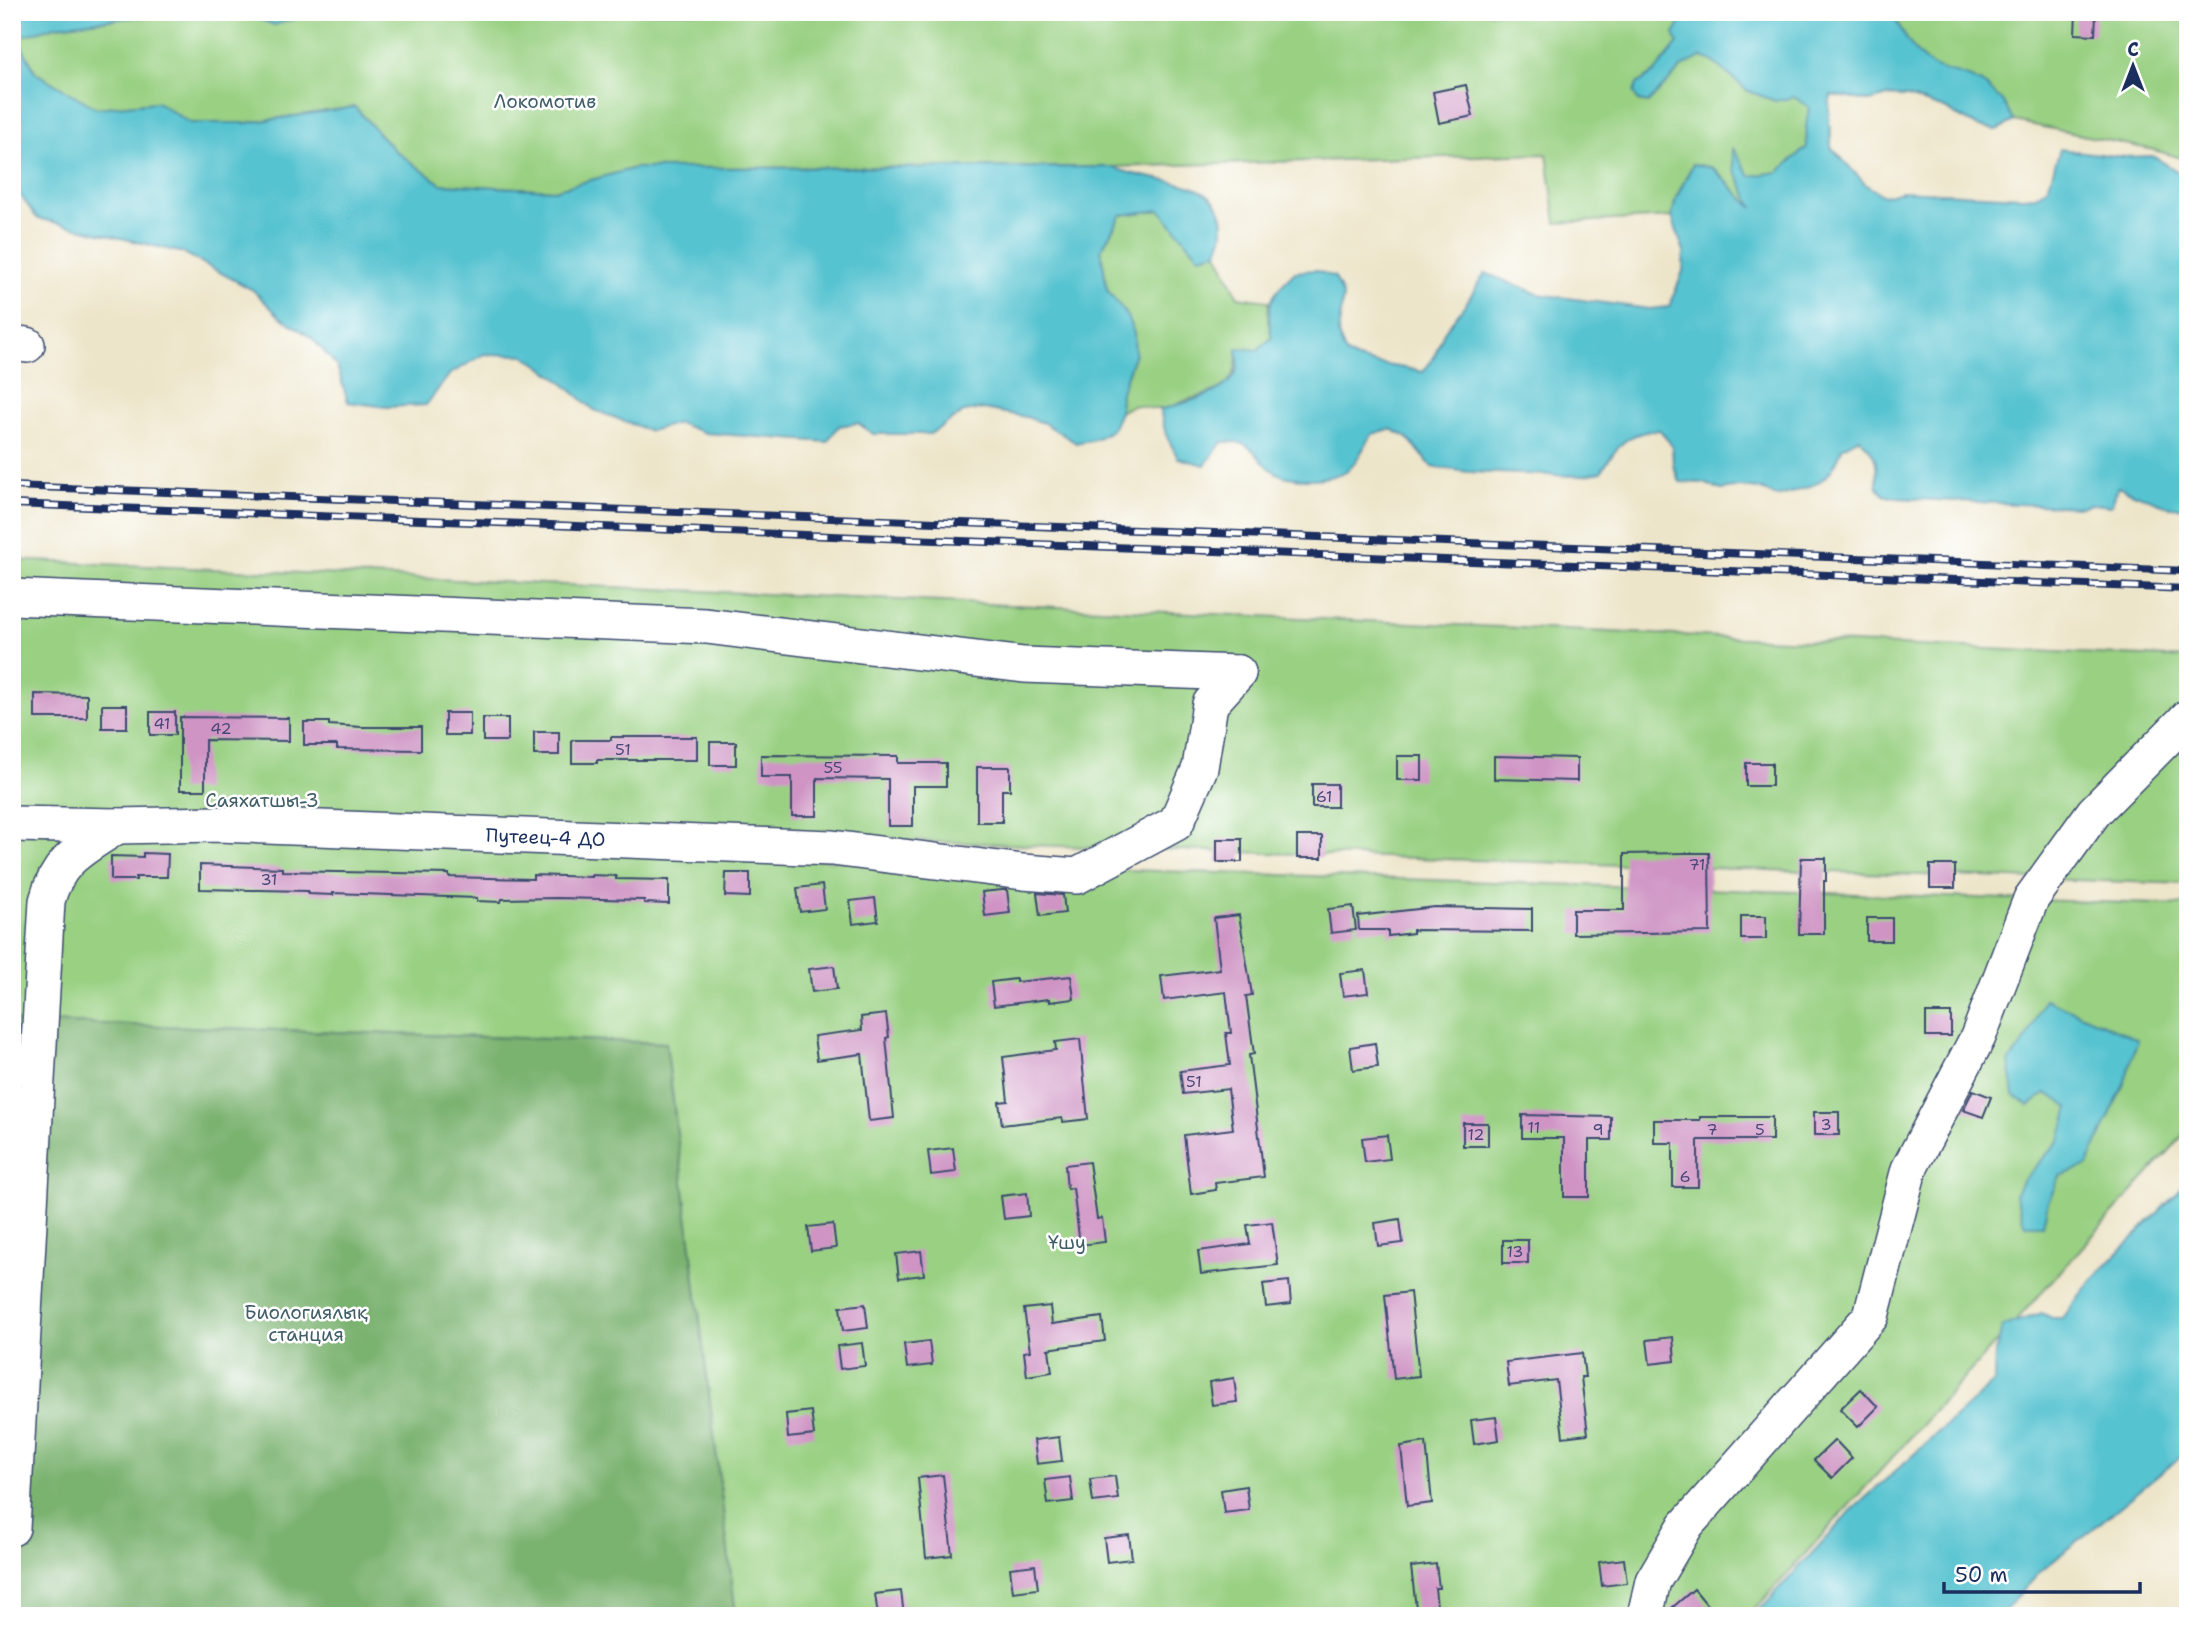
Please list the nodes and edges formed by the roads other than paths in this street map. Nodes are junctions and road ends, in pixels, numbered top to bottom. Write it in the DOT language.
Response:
graph roads {
  1 [pos="12,597"];
  2 [pos="2188,717"];
  3 [pos="12,824"];
  4 [pos="117,826"];
  5 [pos="12,1528"];
  6 [pos="1645,1616"];
  1 -- 4 [label="street, Путеец-4 ДО"];
  2 -- 6 [label="street"];
  3 -- 4 [label="street, Путеец-4 ДО"];
  4 -- 5 [label="street"];
}
